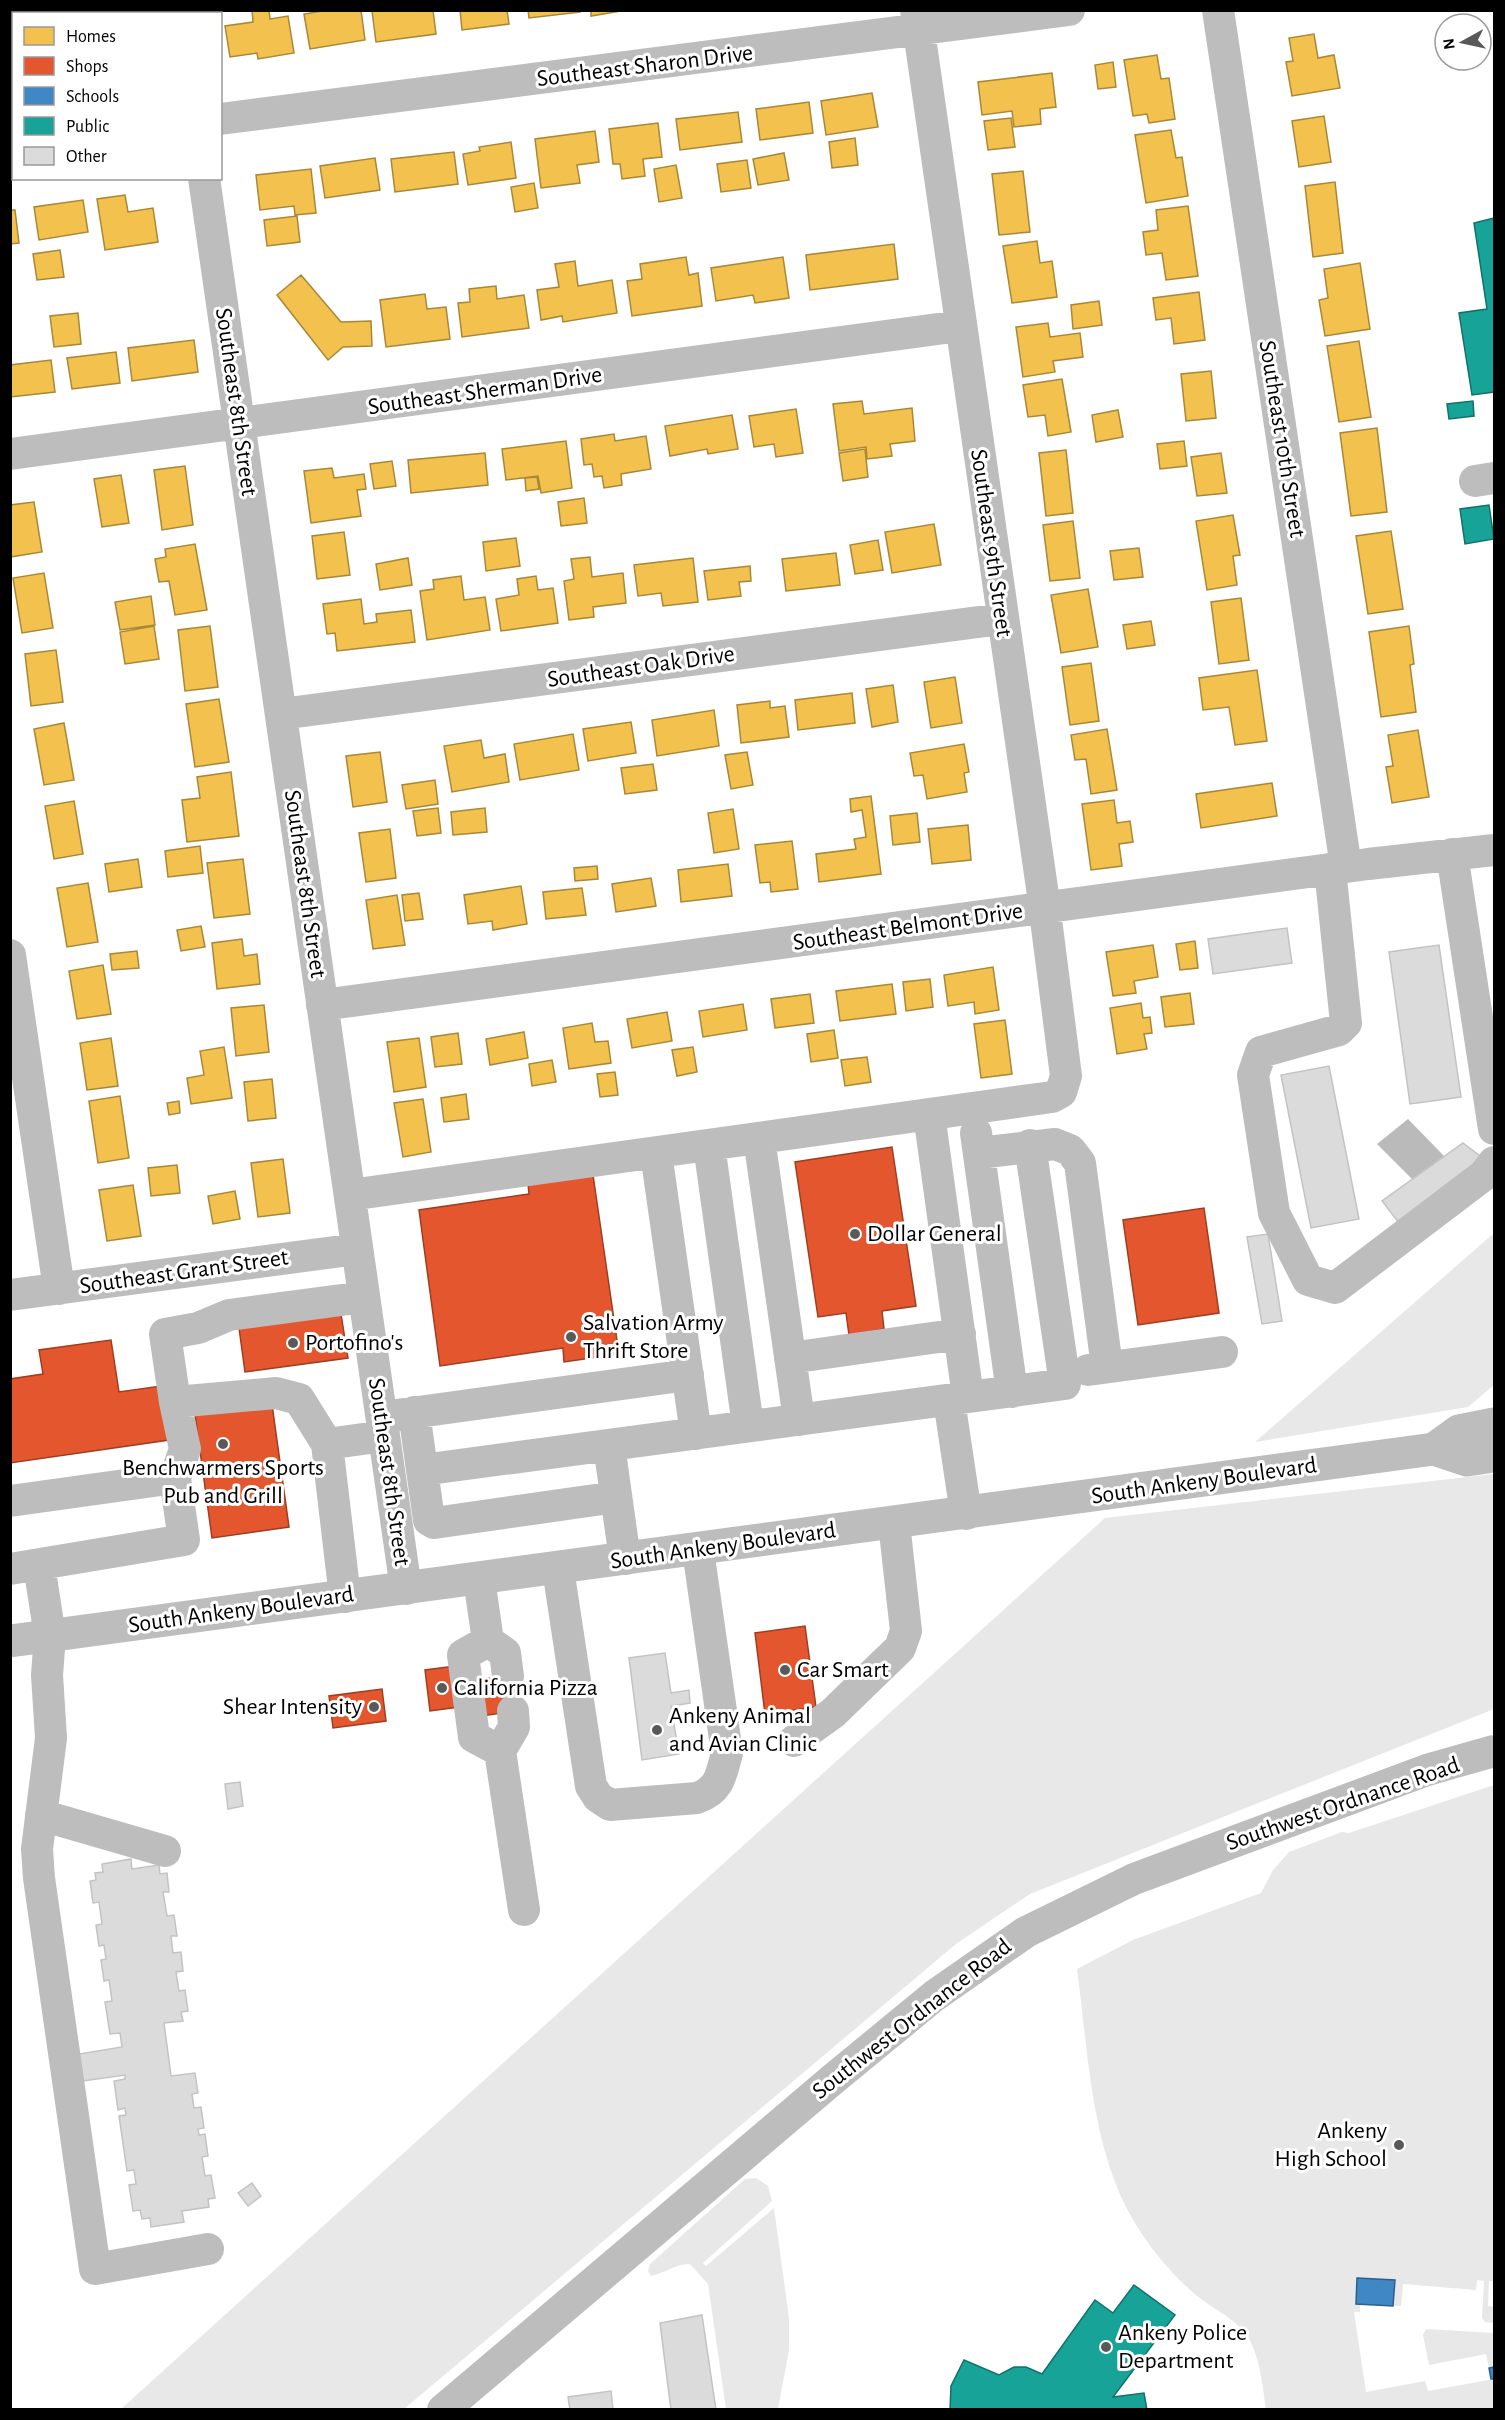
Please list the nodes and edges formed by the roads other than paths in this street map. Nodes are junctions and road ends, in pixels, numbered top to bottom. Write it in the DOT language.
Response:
graph roads {
  1 [pos="1069,10"];
  2 [pos="1218,10"];
  3 [pos="917,21"];
  4 [pos="222,120"];
  5 [pos="204,180"];
  6 [pos="960,326"];
  7 [pos="240,425"];
  8 [pos="10,454"];
  9 [pos="1001,619"];
  10 [pos="280,714"];
  11 [pos="1494,850"];
  12 [pos="1452,854"];
  13 [pos="1338,868"];
  14 [pos="1045,909"];
  15 [pos="10,955"];
  16 [pos="322,1005"];
  17 [pos="973,1108"];
  18 [pos="929,1114"];
  19 [pos="1494,1129"];
  20 [pos="759,1138"];
  21 [pos="709,1145"];
  22 [pos="1030,1145"];
  23 [pos="657,1153"];
  24 [pos="979,1153"];
  25 [pos="1494,1162"];
  26 [pos="350,1195"];
  27 [pos="357,1249"];
  28 [pos="59,1289"];
  29 [pos="10,1295"];
  30 [pos="364,1297"];
  31 [pos="960,1334"];
  32 [pos="1222,1352"];
  33 [pos="790,1358"];
  34 [pos="1107,1367"];
  35 [pos="1064,1373"];
  36 [pos="688,1375"];
  37 [pos="1012,1392"];
  38 [pos="959,1399"];
  39 [pos="175,1402"];
  40 [pos="414,1412"];
  41 [pos="799,1420"];
  42 [pos="1494,1424"];
  43 [pos="383,1426"];
  44 [pos="748,1426"];
  45 [pos="696,1434"];
  46 [pos="327,1444"];
  47 [pos="609,1445"];
  48 [pos="1434,1449"];
  49 [pos="1494,1456"];
  50 [pos="422,1470"];
  51 [pos="175,1478"];
  52 [pos="616,1497"];
  53 [pos="10,1502"];
  54 [pos="966,1514"];
  55 [pos="894,1523"];
  56 [pos="698,1550"];
  57 [pos="625,1559"];
  58 [pos="25,1567"];
  59 [pos="558,1569"];
  60 [pos="479,1580"];
  61 [pos="406,1589"];
  62 [pos="345,1597"];
  63 [pos="50,1636"];
  64 [pos="10,1641"];
  65 [pos="488,1641"];
  66 [pos="508,1676"];
  67 [pos="513,1711"];
  68 [pos="794,1741"];
  69 [pos="1494,1750"];
  70 [pos="500,1751"];
  71 [pos="41,1815"];
  72 [pos="165,1851"];
  73 [pos="524,1910"];
  74 [pos="208,2249"];
  75 [pos="443,2409"];
  1 -- 3 [label="street, Southeast Sharon Drive"];
  2 -- 13 [label="street, Southeast 10th Street"];
  3 -- 4 [label="street, Southeast Sharon Drive"];
  3 -- 6 [label="street, Southeast 9th Street"];
  5 -- 7 [label="street, Southeast 8th Street"];
  6 -- 7 [label="street, Southeast Sherman Drive"];
  6 -- 9 [label="street, Southeast 9th Street"];
  7 -- 8 [label="street, Southeast Sherman Drive"];
  7 -- 10 [label="street, Southeast 8th Street"];
  9 -- 10 [label="street, Southeast Oak Drive"];
  9 -- 14 [label="street, Southeast 9th Street"];
  10 -- 16 [label="street, Southeast 8th Street"];
  11 -- 12 [label="street, Southeast Belmont Drive"];
  12 -- 13 [label="street, Southeast Belmont Drive"];
  12 -- 19 [label="street"];
  13 -- 14 [label="street, Southeast Belmont Drive"];
  13 -- 25 [label="street, Southeast 10th Street"];
  14 -- 16 [label="street, Southeast Belmont Drive"];
  14 -- 17 [label="street, Southeast 9th Street"];
  15 -- 28 [label="street"];
  16 -- 26 [label="street, Southeast 8th Street"];
  17 -- 18 [label="street"];
  17 -- 24 [label="street"];
  18 -- 20 [label="street"];
  18 -- 31 [label="street"];
  20 -- 21 [label="street"];
  20 -- 33 [label="street"];
  21 -- 23 [label="street"];
  21 -- 44 [label="street"];
  22 -- 24 [label="street"];
  22 -- 34 [label="street"];
  22 -- 35 [label="street"];
  23 -- 26 [label="street"];
  23 -- 36 [label="street"];
  24 -- 37 [label="street"];
  26 -- 27 [label="street, Southeast 8th Street"];
  27 -- 28 [label="street, Southeast Grant Street"];
  27 -- 30 [label="street, Southeast 8th Street"];
  28 -- 29 [label="street, Southeast Grant Street"];
  30 -- 39 [label="street"];
  30 -- 43 [label="street, Southeast 8th Street"];
  31 -- 33 [label="street"];
  31 -- 38 [label="street"];
  32 -- 34 [label="street"];
  33 -- 41 [label="street"];
  34 -- 35 [label="street"];
  35 -- 37 [label="street"];
  36 -- 40 [label="street"];
  36 -- 45 [label="street"];
  37 -- 38 [label="street"];
  38 -- 41 [label="street"];
  38 -- 54 [label="street"];
  39 -- 46 [label="street"];
  39 -- 51 [label="street"];
  40 -- 43 [label="street"];
  40 -- 50 [label="street"];
  41 -- 44 [label="street"];
  42 -- 48 [label="main road, South Ankeny Boulevard"];
  43 -- 46 [label="street"];
  43 -- 61 [label="street, Southeast 8th Street"];
  44 -- 45 [label="street"];
  45 -- 47 [label="street"];
  46 -- 62 [label="street"];
  47 -- 50 [label="street"];
  47 -- 52 [label="street"];
  48 -- 49 [label="main road, South Ankeny Boulevard"];
  48 -- 54 [label="main road, South Ankeny Boulevard"];
  50 -- 52 [label="street"];
  51 -- 53 [label="street"];
  51 -- 58 [label="street"];
  52 -- 57 [label="street"];
  54 -- 55 [label="main road, South Ankeny Boulevard"];
  55 -- 56 [label="main road, South Ankeny Boulevard"];
  55 -- 68 [label="street"];
  56 -- 57 [label="main road, South Ankeny Boulevard"];
  56 -- 59 [label="street"];
  57 -- 59 [label="main road, South Ankeny Boulevard"];
  58 -- 63 [label="street"];
  59 -- 60 [label="main road, South Ankeny Boulevard"];
  60 -- 61 [label="main road, South Ankeny Boulevard"];
  60 -- 65 [label="street"];
  61 -- 62 [label="main road, South Ankeny Boulevard"];
  62 -- 63 [label="main road, South Ankeny Boulevard"];
  63 -- 64 [label="main road, South Ankeny Boulevard"];
  63 -- 71 [label="street"];
  65 -- 66 [label="street"];
  65 -- 70 [label="street"];
  67 -- 70 [label="street"];
  69 -- 75 [label="street, Southwest Ordnance Road"];
  70 -- 73 [label="street"];
  71 -- 72 [label="street"];
  71 -- 74 [label="street"];
}
